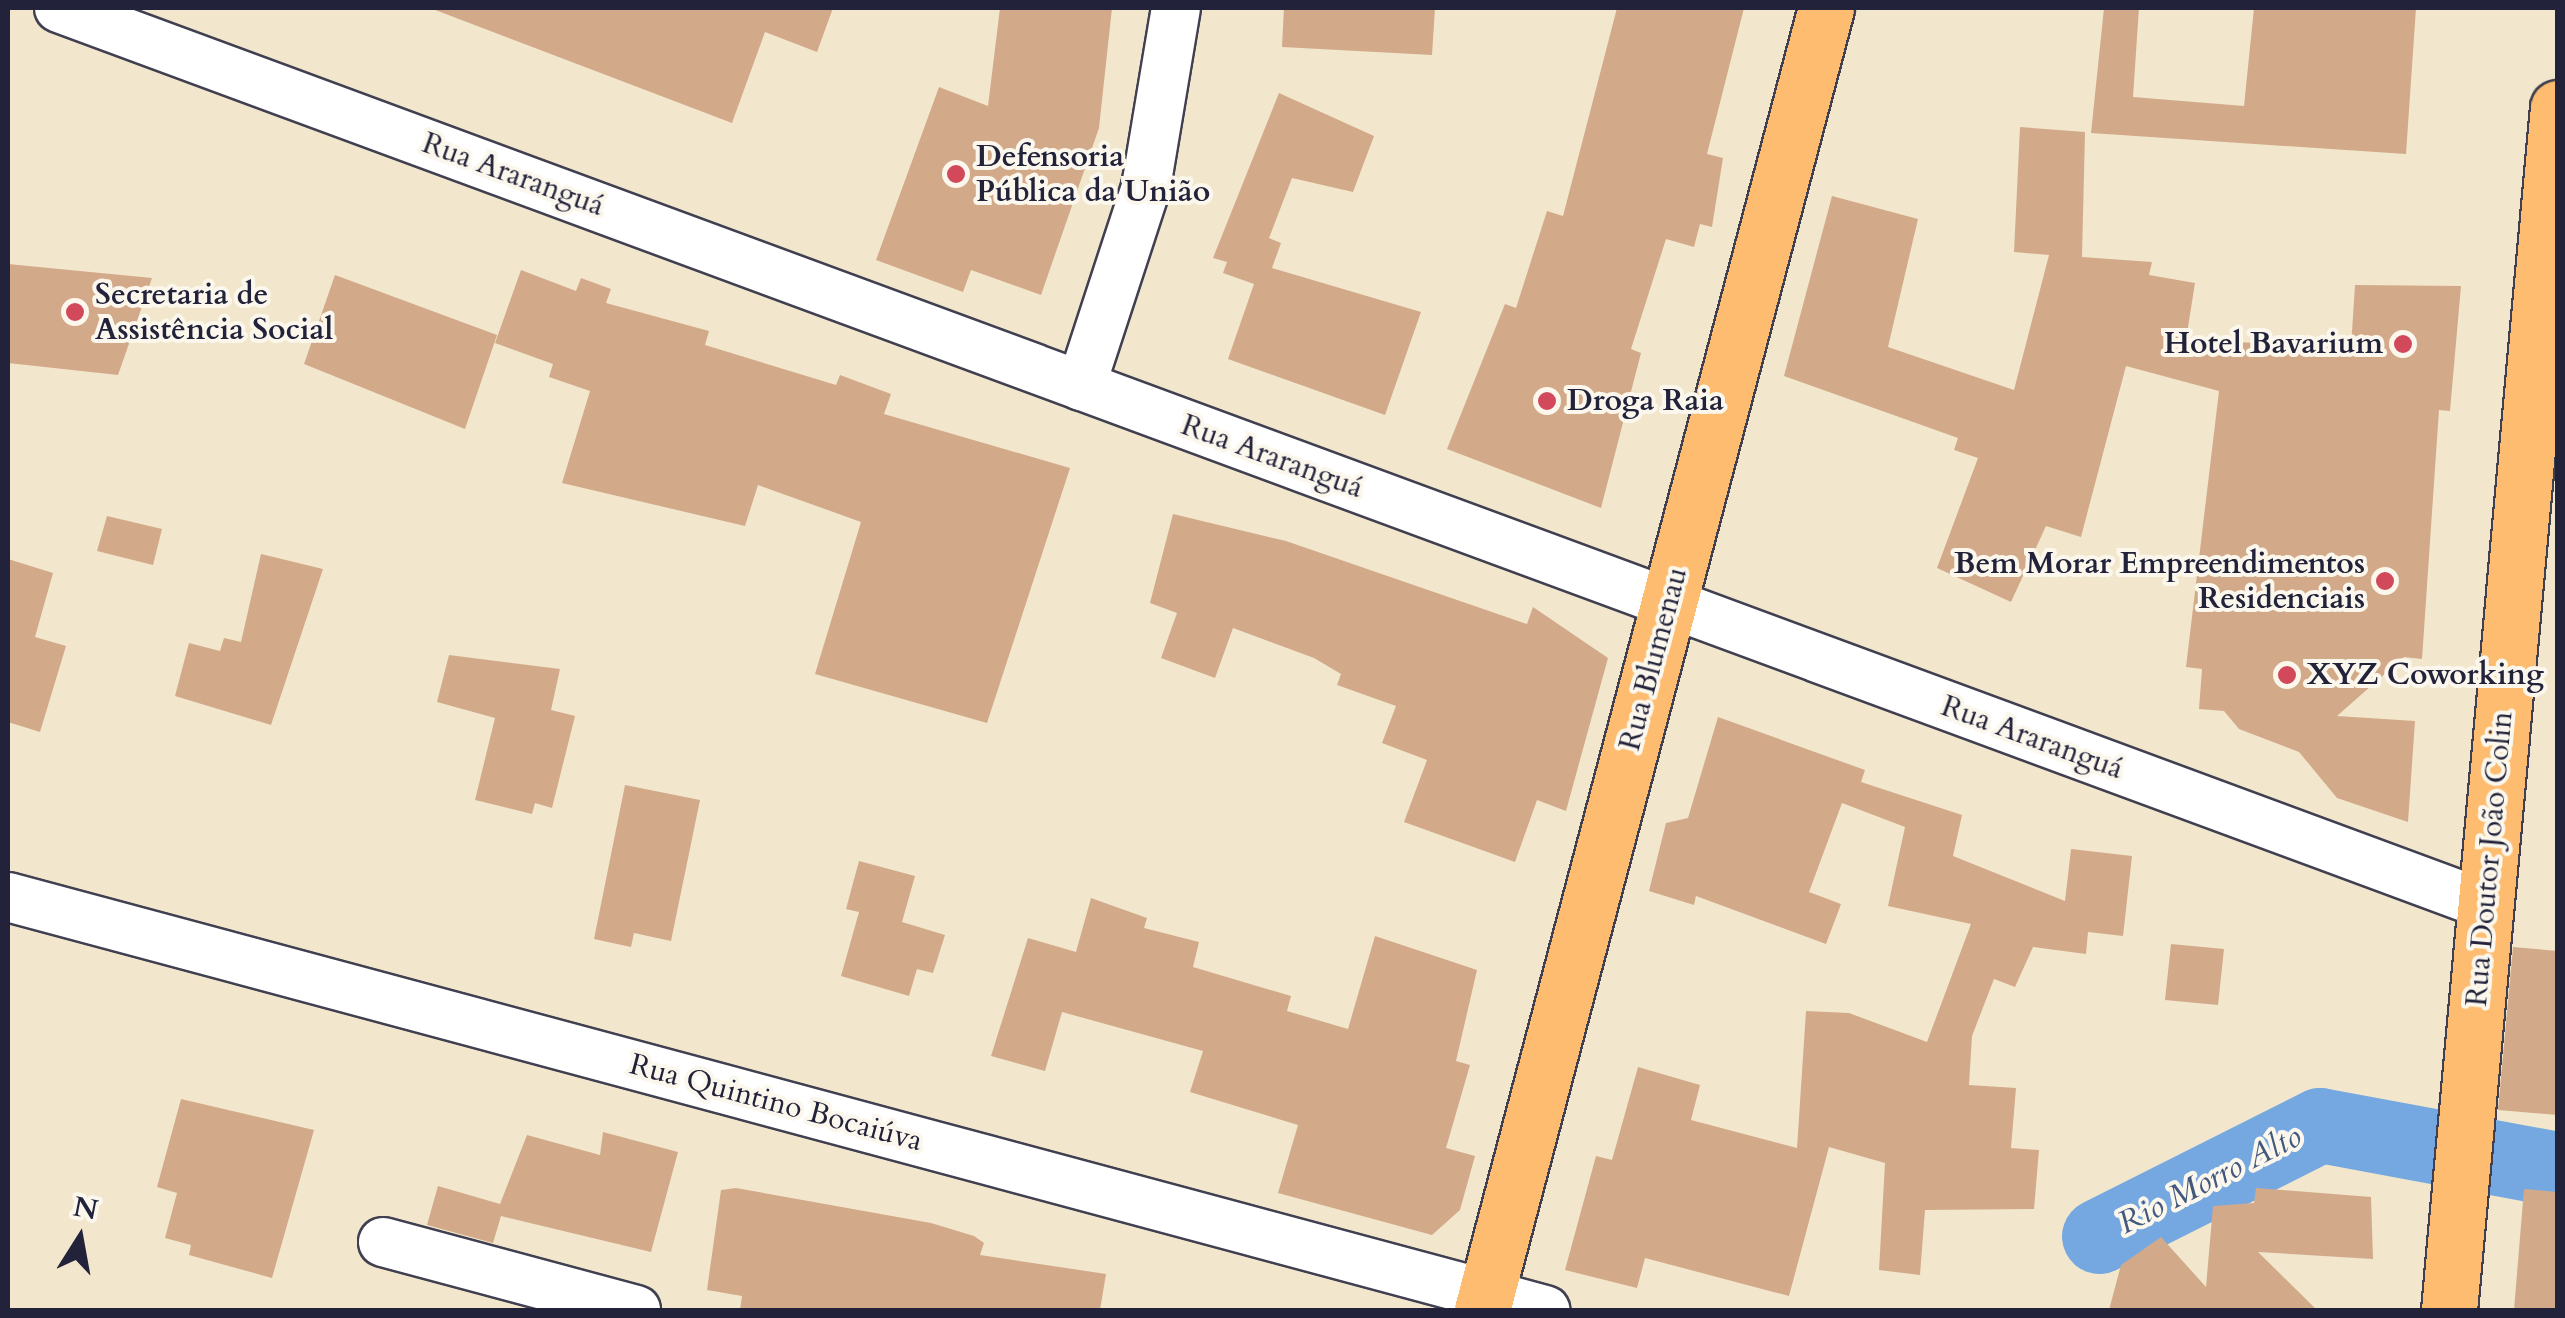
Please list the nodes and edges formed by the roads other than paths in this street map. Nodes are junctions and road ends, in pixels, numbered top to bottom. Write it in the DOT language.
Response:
graph roads {
  1 [pos="59,8"];
  2 [pos="1176,8"];
  3 [pos="1826,8"];
  4 [pos="2558,108"];
  5 [pos="2555,166"];
  6 [pos="1081,386"];
  7 [pos="1669,604"];
  8 [pos="8,897"];
  9 [pos="2486,904"];
  10 [pos="383,1242"];
  11 [pos="1484,1303"];
  12 [pos="636,1310"];
  13 [pos="1544,1310"];
  14 [pos="2449,1310"];
  1 -- 6 [label="street, Rua Araranguá"];
  2 -- 6 [label="street"];
  3 -- 7 [label="main road, Rua Blumenau"];
  4 -- 5 [label="main road, Rua Doutor João Colin"];
  5 -- 9 [label="main road, Rua Doutor João Colin"];
  6 -- 7 [label="street, Rua Araranguá"];
  7 -- 9 [label="street, Rua Araranguá"];
  7 -- 11 [label="main road, Rua Blumenau"];
  8 -- 11 [label="street, Rua Quintino Bocaiúva"];
  9 -- 14 [label="main road, Rua Doutor João Colin"];
  10 -- 12 [label="street"];
  11 -- 13 [label="street, Rua Quintino Bocaiúva"];
}
